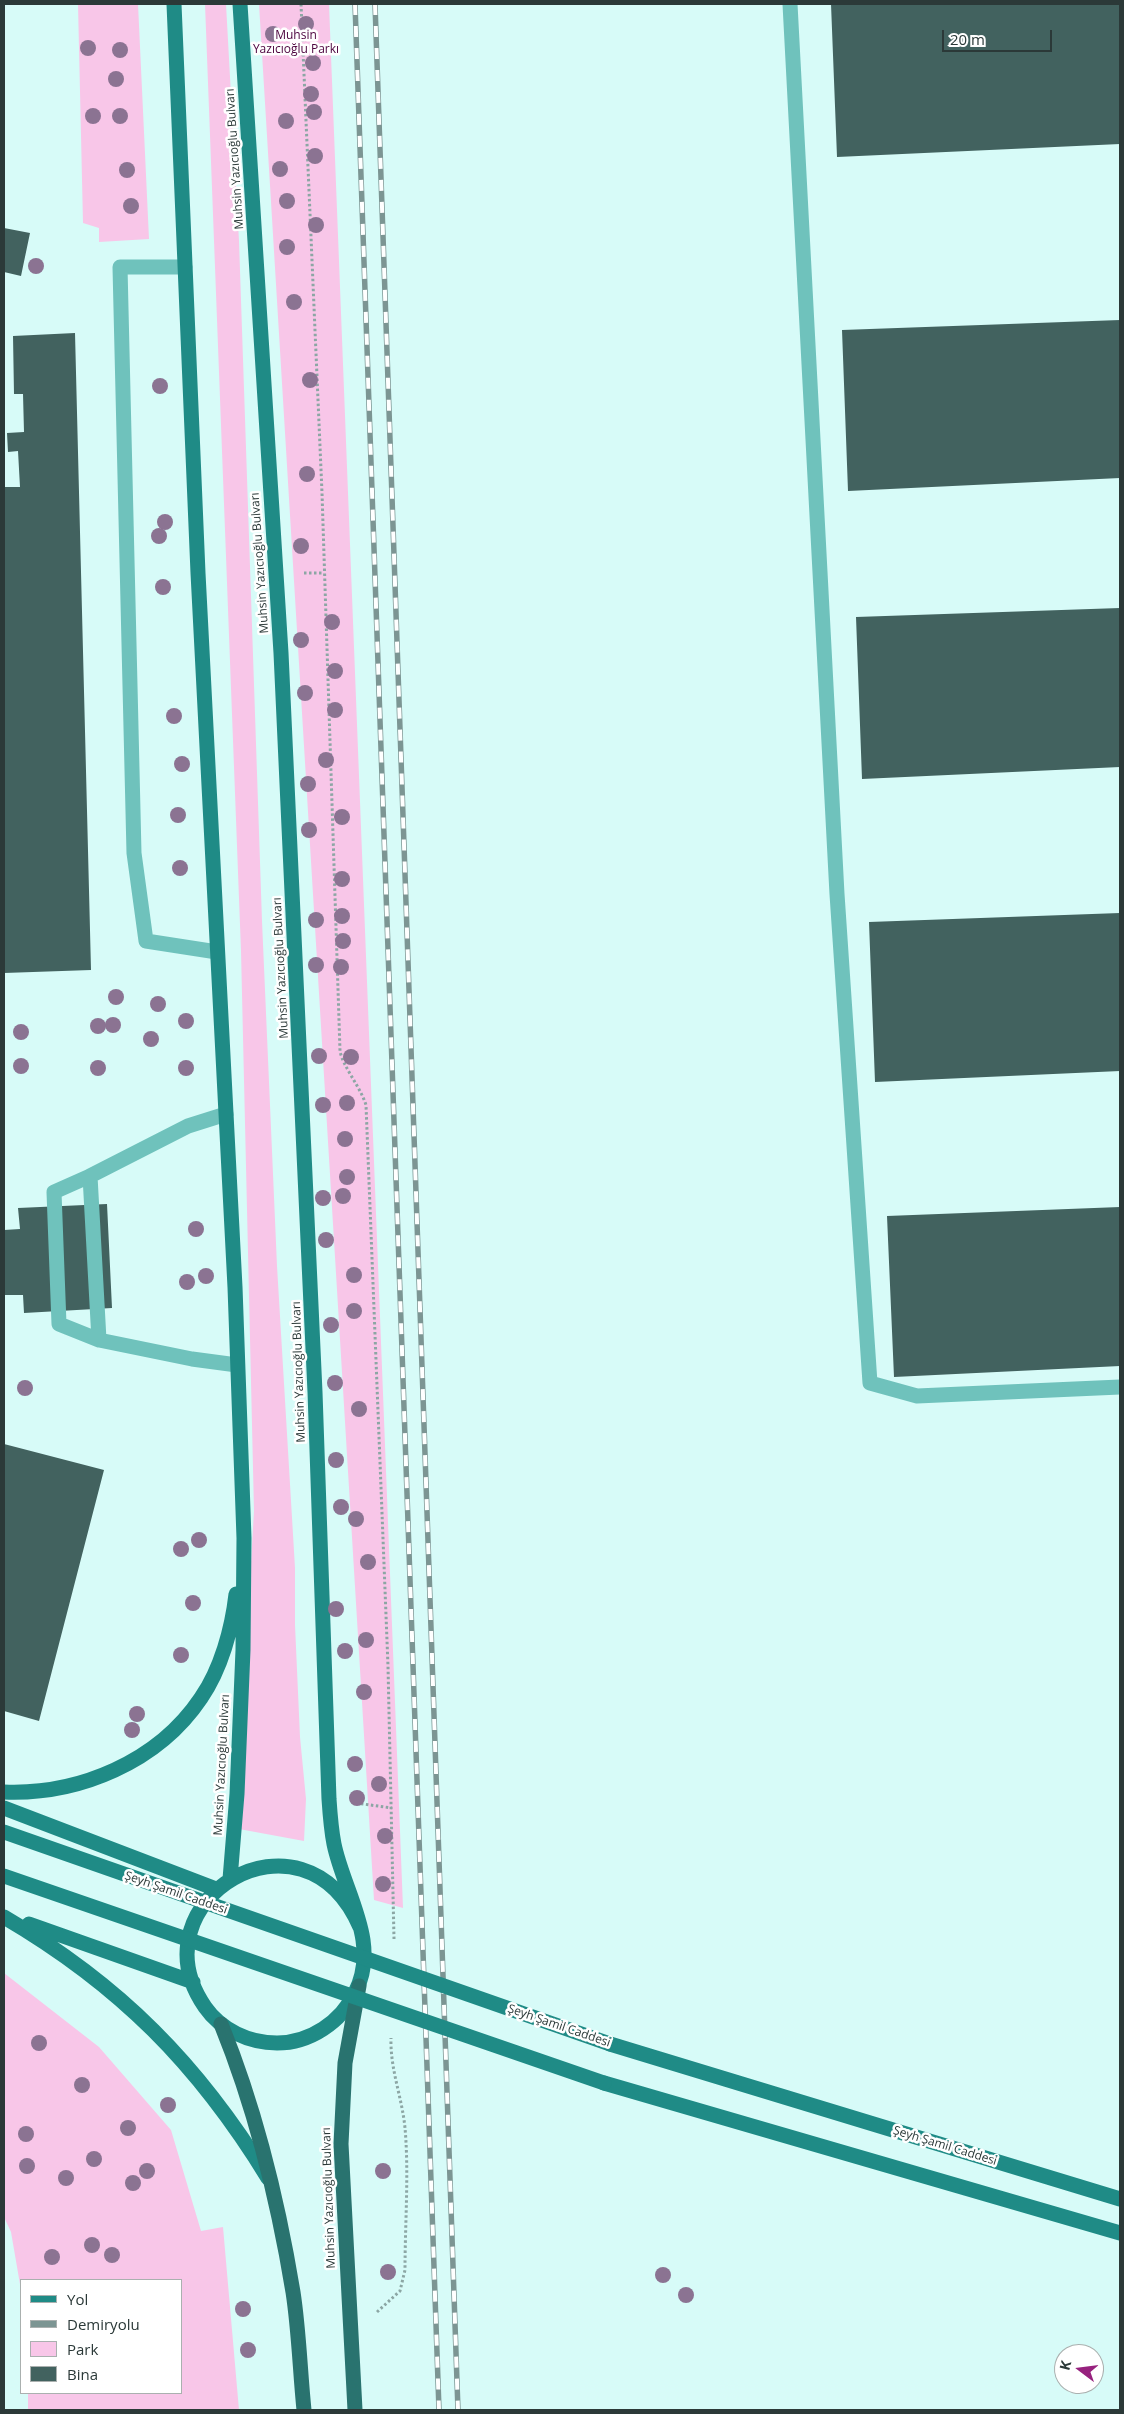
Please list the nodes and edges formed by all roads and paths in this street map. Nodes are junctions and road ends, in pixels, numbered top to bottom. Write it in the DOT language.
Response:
graph roads {
  1 [pos="174,4"];
  2 [pos="240,4"];
  3 [pos="301,4"];
  4 [pos="790,4"];
  5 [pos="185,267"];
  6 [pos="217,952"];
  7 [pos="226,1114"];
  8 [pos="90,1176"];
  9 [pos="99,1340"];
  10 [pos="237,1365"];
  11 [pos="1120,1387"];
  12 [pos="244,1538"];
  13 [pos="4,1792"];
  14 [pos="329,1799"];
  15 [pos="4,1808"];
  16 [pos="392,1808"];
  17 [pos="4,1832"];
  18 [pos="4,1876"];
  19 [pos="230,1879"];
  20 [pos="216,1889"];
  21 [pos="4,1916"];
  22 [pos="360,1927"];
  23 [pos="394,1947"];
  24 [pos="192,1982"];
  25 [pos="359,1986"];
  26 [pos="221,2024"];
  27 [pos="391,2037"];
  28 [pos="272,2183"];
  29 [pos="1120,2199"];
  30 [pos="1120,2233"];
  31 [pos="351,2332"];
  32 [pos="304,2410"];
  33 [pos="355,2410"];
  1 -- 5 [label="main road, Muhsin Yazıcıoğlu Bulvarı"];
  2 -- 14 [label="main road, Muhsin Yazıcıoğlu Bulvarı"];
  3 -- 16 [label="path"];
  4 -- 11 [label="street"];
  5 -- 6 [label="main road, Muhsin Yazıcıoğlu Bulvarı"];
  5 -- 6 [label="street"];
  6 -- 7 [label="main road, Muhsin Yazıcıoğlu Bulvarı"];
  7 -- 8 [label="street"];
  7 -- 10 [label="main road, Muhsin Yazıcıoğlu Bulvarı"];
  8 -- 9 [label="street"];
  8 -- 9 [label="street"];
  9 -- 10 [label="street"];
  10 -- 12 [label="main road, Muhsin Yazıcıoğlu Bulvarı"];
  12 -- 13 [label="main road"];
  12 -- 19 [label="main road, Muhsin Yazıcıoğlu Bulvarı"];
  14 -- 16 [label="path"];
  14 -- 22 [label="main road, Muhsin Yazıcıoğlu Bulvarı"];
  15 -- 20 [label="main road"];
  16 -- 23 [label="path"];
  17 -- 29 [label="main road, Şeyh Şamil Caddesi, bridge"];
  18 -- 30 [label="main road, bridge"];
  19 -- 20 [label="main road, Muhsin Yazıcıoğlu Bulvarı"];
  19 -- 22 [label="main road, Muhsin Yazıcıoğlu Bulvarı"];
  20 -- 24 [label="main road, Muhsin Yazıcıoğlu Bulvarı"];
  21 -- 24 [label="main road"];
  21 -- 28 [label="main road"];
  22 -- 25 [label="main road, Muhsin Yazıcıoğlu Bulvarı"];
  24 -- 26 [label="main road, Muhsin Yazıcıoğlu Bulvarı"];
  25 -- 26 [label="main road, Muhsin Yazıcıoğlu Bulvarı"];
  25 -- 31 [label="highway, Muhsin Yazıcıoğlu Bulvarı"];
  26 -- 28 [label="highway, Muhsin Yazıcıoğlu Bulvarı"];
  27 -- 31 [label="path"];
  28 -- 32 [label="highway, Muhsin Yazıcıoğlu Bulvarı"];
  31 -- 33 [label="highway, Muhsin Yazıcıoğlu Bulvarı"];
}
